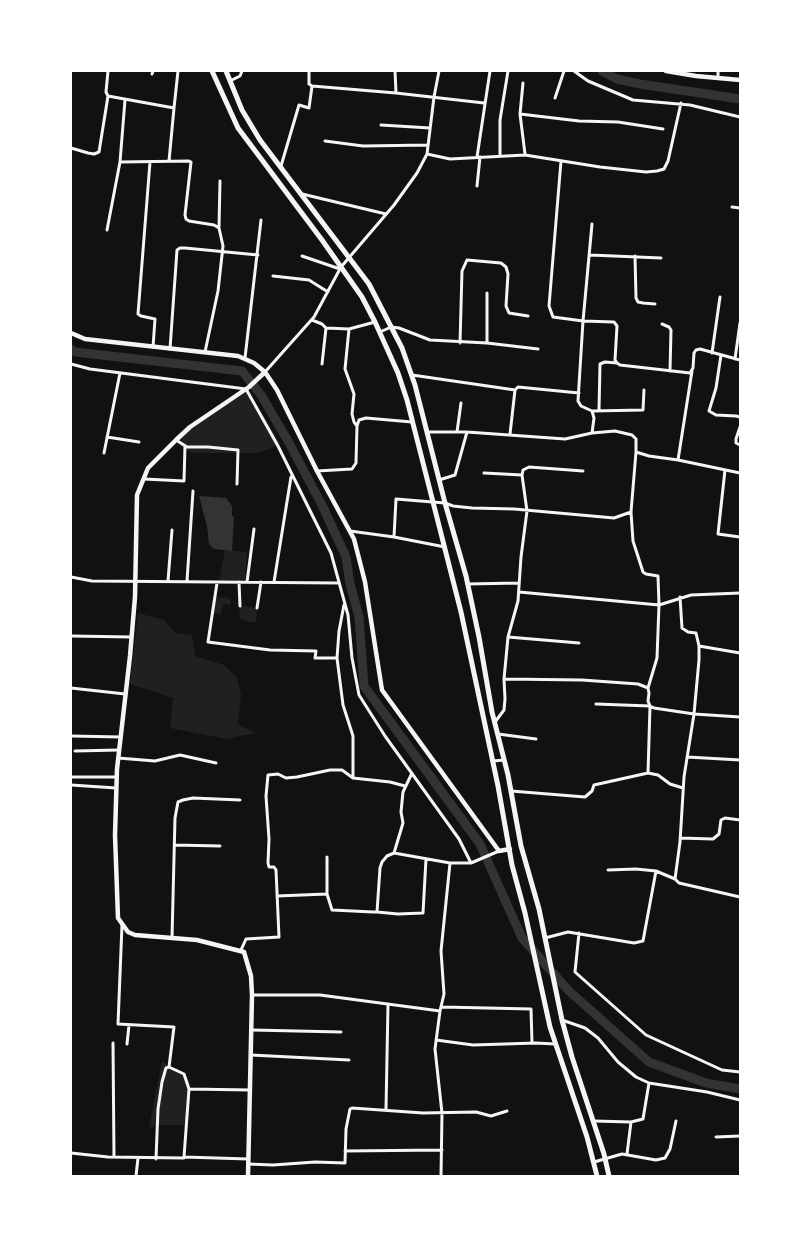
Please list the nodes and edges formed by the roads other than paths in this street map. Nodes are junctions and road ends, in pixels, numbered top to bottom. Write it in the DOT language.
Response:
graph roads {
  1 [pos="108,71"];
  2 [pos="178,71"];
  3 [pos="212,71"];
  4 [pos="226,71"];
  5 [pos="242,71"];
  6 [pos="309,71"];
  7 [pos="395,71"];
  8 [pos="439,71"];
  9 [pos="490,71"];
  10 [pos="508,71"];
  11 [pos="564,71"];
  12 [pos="574,71"];
  13 [pos="666,71"];
  14 [pos="718,71"];
  15 [pos="718,77"];
  16 [pos="740,80"];
  17 [pos="229,81"];
  18 [pos="523,83"];
  19 [pos="312,86"];
  20 [pos="396,93"];
  21 [pos="108,96"];
  22 [pos="434,97"];
  23 [pos="556,98"];
  24 [pos="125,100"];
  25 [pos="484,103"];
  26 [pos="681,103"];
  27 [pos="174,108"];
  28 [pos="520,114"];
  29 [pos="740,117"];
  30 [pos="381,125"];
  31 [pos="430,128"];
  32 [pos="663,129"];
  33 [pos="325,141"];
  34 [pos="428,146"];
  35 [pos="71,148"];
  36 [pos="427,154"];
  37 [pos="500,155"];
  38 [pos="524,155"];
  39 [pos="478,157"];
  40 [pos="169,161"];
  41 [pos="562,161"];
  42 [pos="120,162"];
  43 [pos="150,162"];
  44 [pos="280,166"];
  45 [pos="220,181"];
  46 [pos="477,186"];
  47 [pos="302,194"];
  48 [pos="732,207"];
  49 [pos="740,208"];
  50 [pos="386,214"];
  51 [pos="261,220"];
  52 [pos="592,224"];
  53 [pos="219,228"];
  54 [pos="106,230"];
  55 [pos="223,252"];
  56 [pos="590,254"];
  57 [pos="258,255"];
  58 [pos="302,256"];
  59 [pos="350,256"];
  60 [pos="636,256"];
  61 [pos="661,258"];
  62 [pos="340,268"];
  63 [pos="273,276"];
  64 [pos="328,292"];
  65 [pos="487,292"];
  66 [pos="720,297"];
  67 [pos="655,304"];
  68 [pos="528,316"];
  69 [pos="312,320"];
  70 [pos="583,321"];
  71 [pos="375,322"];
  72 [pos="740,323"];
  73 [pos="662,324"];
  74 [pos="391,326"];
  75 [pos="326,328"];
  76 [pos="349,329"];
  77 [pos="380,332"];
  78 [pos="71,334"];
  79 [pos="460,343"];
  80 [pos="487,343"];
  81 [pos="153,347"];
  82 [pos="170,349"];
  83 [pos="538,349"];
  84 [pos="204,352"];
  85 [pos="712,353"];
  86 [pos="721,355"];
  87 [pos="245,358"];
  88 [pos="735,359"];
  89 [pos="740,360"];
  90 [pos="71,364"];
  91 [pos="322,364"];
  92 [pos="616,364"];
  93 [pos="670,371"];
  94 [pos="692,371"];
  95 [pos="120,373"];
  96 [pos="264,374"];
  97 [pos="412,375"];
  98 [pos="248,388"];
  99 [pos="515,390"];
  100 [pos="644,390"];
  101 [pos="578,394"];
  102 [pos="460,402"];
  103 [pos="599,410"];
  104 [pos="592,411"];
  105 [pos="740,417"];
  106 [pos="412,422"];
  107 [pos="357,426"];
  108 [pos="740,428"];
  109 [pos="428,432"];
  110 [pos="457,432"];
  111 [pos="467,432"];
  112 [pos="592,433"];
  113 [pos="510,435"];
  114 [pos="107,437"];
  115 [pos="176,440"];
  116 [pos="139,442"];
  117 [pos="740,445"];
  118 [pos="185,446"];
  119 [pos="636,452"];
  120 [pos="104,453"];
  121 [pos="678,460"];
  122 [pos="725,470"];
  123 [pos="317,471"];
  124 [pos="583,471"];
  125 [pos="484,473"];
  126 [pos="740,473"];
  127 [pos="291,475"];
  128 [pos="522,475"];
  129 [pos="143,479"];
  130 [pos="439,480"];
  131 [pos="237,484"];
  132 [pos="193,491"];
  133 [pos="433,502"];
  134 [pos="445,503"];
  135 [pos="527,511"];
  136 [pos="631,512"];
  137 [pos="254,529"];
  138 [pos="172,530"];
  139 [pos="350,531"];
  140 [pos="394,537"];
  141 [pos="740,537"];
  142 [pos="445,547"];
  143 [pos="71,577"];
  144 [pos="136,581"];
  145 [pos="168,581"];
  146 [pos="186,581"];
  147 [pos="239,582"];
  148 [pos="248,582"];
  149 [pos="261,582"];
  150 [pos="274,582"];
  151 [pos="218,583"];
  152 [pos="338,583"];
  153 [pos="519,583"];
  154 [pos="467,584"];
  155 [pos="519,592"];
  156 [pos="740,593"];
  157 [pos="680,597"];
  158 [pos="344,604"];
  159 [pos="660,605"];
  160 [pos="240,606"];
  161 [pos="257,608"];
  162 [pos="71,636"];
  163 [pos="132,637"];
  164 [pos="508,637"];
  165 [pos="579,643"];
  166 [pos="699,646"];
  167 [pos="740,653"];
  168 [pos="337,658"];
  169 [pos="504,679"];
  170 [pos="71,688"];
  171 [pos="648,688"];
  172 [pos="125,694"];
  173 [pos="596,704"];
  174 [pos="650,706"];
  175 [pos="694,714"];
  176 [pos="740,717"];
  177 [pos="495,722"];
  178 [pos="498,734"];
  179 [pos="71,736"];
  180 [pos="121,737"];
  181 [pos="536,739"];
  182 [pos="119,750"];
  183 [pos="74,751"];
  184 [pos="687,757"];
  185 [pos="118,758"];
  186 [pos="504,760"];
  187 [pos="740,760"];
  188 [pos="493,761"];
  189 [pos="216,763"];
  190 [pos="412,772"];
  191 [pos="648,773"];
  192 [pos="71,777"];
  193 [pos="116,777"];
  194 [pos="353,778"];
  195 [pos="71,785"];
  196 [pos="405,786"];
  197 [pos="116,788"];
  198 [pos="683,788"];
  199 [pos="511,791"];
  200 [pos="240,800"];
  201 [pos="740,820"];
  202 [pos="680,838"];
  203 [pos="175,845"];
  204 [pos="220,846"];
  205 [pos="510,849"];
  206 [pos="499,851"];
  207 [pos="394,853"];
  208 [pos="327,857"];
  209 [pos="426,858"];
  210 [pos="450,862"];
  211 [pos="471,863"];
  212 [pos="608,870"];
  213 [pos="656,871"];
  214 [pos="675,879"];
  215 [pos="327,894"];
  216 [pos="277,896"];
  217 [pos="740,897"];
  218 [pos="377,912"];
  219 [pos="122,925"];
  220 [pos="579,933"];
  221 [pos="172,938"];
  222 [pos="544,938"];
  223 [pos="242,950"];
  224 [pos="252,995"];
  225 [pos="388,1004"];
  226 [pos="442,1007"];
  227 [pos="440,1011"];
  228 [pos="562,1020"];
  229 [pos="129,1024"];
  230 [pos="252,1030"];
  231 [pos="340,1032"];
  232 [pos="436,1040"];
  233 [pos="113,1043"];
  234 [pos="532,1043"];
  235 [pos="127,1044"];
  236 [pos="555,1044"];
  237 [pos="250,1055"];
  238 [pos="349,1060"];
  239 [pos="169,1067"];
  240 [pos="740,1072"];
  241 [pos="649,1083"];
  242 [pos="188,1089"];
  243 [pos="250,1090"];
  244 [pos="740,1100"];
  245 [pos="386,1109"];
  246 [pos="507,1111"];
  247 [pos="442,1113"];
  248 [pos="594,1121"];
  249 [pos="676,1121"];
  250 [pos="631,1122"];
  251 [pos="740,1136"];
  252 [pos="716,1137"];
  253 [pos="442,1150"];
  254 [pos="345,1151"];
  255 [pos="71,1153"];
  256 [pos="627,1154"];
  257 [pos="114,1157"];
  258 [pos="138,1158"];
  259 [pos="184,1158"];
  260 [pos="606,1158"];
  261 [pos="156,1159"];
  262 [pos="248,1162"];
  263 [pos="594,1162"];
  264 [pos="136,1176"];
  265 [pos="248,1176"];
  266 [pos="441,1176"];
  267 [pos="597,1176"];
  268 [pos="609,1176"];
  1 -- 21 [label="street"];
  2 -- 27 [label="street"];
  3 -- 62 [label="main road"];
  4 -- 17 [label="main road"];
  5 -- 17 [label="street"];
  6 -- 19 [label="street"];
  7 -- 20 [label="street"];
  8 -- 22 [label="street"];
  9 -- 25 [label="street"];
  10 -- 37 [label="street"];
  11 -- 23 [label="street"];
  12 -- 26 [label="street"];
  13 -- 15 [label="street"];
  14 -- 15 [label="street"];
  15 -- 16 [label="street"];
  17 -- 44 [label="main road"];
  18 -- 28 [label="street"];
  19 -- 20 [label="street"];
  19 -- 44 [label="street"];
  20 -- 22 [label="street"];
  21 -- 24 [label="street"];
  21 -- 35 [label="street"];
  22 -- 25 [label="street"];
  22 -- 31 [label="street"];
  24 -- 27 [label="street"];
  24 -- 42 [label="street"];
  25 -- 39 [label="street"];
  26 -- 29 [label="street"];
  26 -- 41 [label="street"];
  27 -- 40 [label="street"];
  28 -- 32 [label="street"];
  28 -- 38 [label="street"];
  30 -- 31 [label="street"];
  31 -- 34 [label="street"];
  33 -- 34 [label="street"];
  34 -- 36 [label="street"];
  36 -- 39 [label="street"];
  36 -- 50 [label="street"];
  37 -- 38 [label="street"];
  37 -- 39 [label="street"];
  38 -- 41 [label="street"];
  39 -- 46 [label="street"];
  40 -- 43 [label="street"];
  40 -- 53 [label="street"];
  41 -- 70 [label="street"];
  42 -- 43 [label="street"];
  42 -- 54 [label="street"];
  43 -- 81 [label="street"];
  44 -- 47 [label="main road"];
  45 -- 53 [label="street"];
  47 -- 50 [label="street"];
  47 -- 59 [label="main road"];
  48 -- 49 [label="street"];
  50 -- 59 [label="street"];
  51 -- 57 [label="street"];
  52 -- 56 [label="street"];
  53 -- 55 [label="street"];
  55 -- 57 [label="street"];
  55 -- 82 [label="street"];
  55 -- 84 [label="street"];
  56 -- 60 [label="street"];
  56 -- 70 [label="street"];
  57 -- 87 [label="street"];
  58 -- 62 [label="street"];
  59 -- 62 [label="street"];
  59 -- 74 [label="main road"];
  60 -- 61 [label="street"];
  60 -- 67 [label="street"];
  62 -- 64 [label="street"];
  62 -- 71 [label="main road"];
  63 -- 64 [label="street"];
  64 -- 69 [label="street"];
  65 -- 80 [label="street"];
  66 -- 85 [label="street"];
  68 -- 79 [label="street"];
  69 -- 75 [label="street"];
  69 -- 96 [label="street"];
  70 -- 92 [label="street"];
  70 -- 101 [label="street"];
  71 -- 76 [label="street"];
  71 -- 77 [label="main road"];
  72 -- 88 [label="street"];
  73 -- 93 [label="street"];
  74 -- 77 [label="street"];
  74 -- 79 [label="street"];
  74 -- 97 [label="main road"];
  75 -- 76 [label="street"];
  75 -- 91 [label="street"];
  76 -- 107 [label="street"];
  77 -- 106 [label="main road"];
  78 -- 81 [label="street"];
  79 -- 80 [label="street"];
  80 -- 83 [label="street"];
  81 -- 82 [label="street"];
  82 -- 84 [label="street"];
  84 -- 87 [label="street"];
  85 -- 86 [label="street"];
  85 -- 94 [label="street"];
  86 -- 88 [label="street"];
  86 -- 105 [label="street"];
  87 -- 96 [label="street"];
  88 -- 89 [label="street"];
  90 -- 95 [label="street"];
  92 -- 93 [label="street"];
  92 -- 103 [label="street"];
  93 -- 94 [label="street"];
  94 -- 121 [label="street"];
  95 -- 98 [label="street"];
  95 -- 114 [label="street"];
  96 -- 98 [label="street"];
  96 -- 123 [label="street"];
  97 -- 99 [label="street"];
  97 -- 109 [label="main road"];
  98 -- 115 [label="street"];
  98 -- 127 [label="street"];
  99 -- 101 [label="street"];
  99 -- 113 [label="street"];
  100 -- 103 [label="street"];
  101 -- 104 [label="street"];
  102 -- 110 [label="street"];
  103 -- 104 [label="street"];
  104 -- 112 [label="street"];
  106 -- 107 [label="street"];
  106 -- 133 [label="main road"];
  107 -- 123 [label="street"];
  108 -- 117 [label="street"];
  109 -- 110 [label="street"];
  109 -- 130 [label="main road"];
  110 -- 111 [label="street"];
  111 -- 113 [label="street"];
  111 -- 130 [label="street"];
  112 -- 113 [label="street"];
  112 -- 119 [label="street"];
  114 -- 116 [label="street"];
  114 -- 120 [label="street"];
  115 -- 118 [label="street"];
  115 -- 129 [label="street"];
  118 -- 129 [label="street"];
  118 -- 131 [label="street"];
  119 -- 121 [label="street"];
  119 -- 136 [label="street"];
  121 -- 122 [label="street"];
  122 -- 126 [label="street"];
  122 -- 141 [label="street"];
  123 -- 139 [label="street"];
  124 -- 128 [label="street"];
  125 -- 128 [label="street"];
  127 -- 150 [label="street"];
  127 -- 152 [label="street"];
  128 -- 135 [label="street"];
  129 -- 144 [label="street"];
  130 -- 134 [label="main road"];
  132 -- 146 [label="street"];
  133 -- 134 [label="street"];
  133 -- 140 [label="street"];
  133 -- 142 [label="main road"];
  134 -- 135 [label="street"];
  134 -- 154 [label="main road"];
  135 -- 136 [label="street"];
  135 -- 153 [label="street"];
  136 -- 159 [label="street"];
  137 -- 148 [label="street"];
  138 -- 145 [label="street"];
  139 -- 140 [label="street"];
  139 -- 206 [label="street"];
  140 -- 142 [label="street"];
  142 -- 188 [label="main road"];
  143 -- 144 [label="street"];
  144 -- 145 [label="street"];
  144 -- 163 [label="street"];
  145 -- 146 [label="street"];
  146 -- 151 [label="street"];
  147 -- 148 [label="street"];
  147 -- 151 [label="street"];
  147 -- 160 [label="street"];
  148 -- 149 [label="street"];
  149 -- 150 [label="street"];
  149 -- 161 [label="street"];
  150 -- 152 [label="street"];
  151 -- 168 [label="street"];
  152 -- 158 [label="street"];
  153 -- 154 [label="street"];
  153 -- 155 [label="street"];
  154 -- 177 [label="main road"];
  155 -- 159 [label="street"];
  155 -- 164 [label="street"];
  156 -- 157 [label="street"];
  157 -- 159 [label="street"];
  157 -- 166 [label="street"];
  158 -- 168 [label="street"];
  158 -- 190 [label="street"];
  159 -- 171 [label="street"];
  162 -- 163 [label="street"];
  163 -- 172 [label="street"];
  164 -- 165 [label="street"];
  164 -- 169 [label="street"];
  166 -- 167 [label="street"];
  166 -- 175 [label="street"];
  168 -- 194 [label="street"];
  169 -- 171 [label="street"];
  169 -- 177 [label="street"];
  170 -- 172 [label="street"];
  171 -- 174 [label="street"];
  172 -- 180 [label="street"];
  173 -- 174 [label="street"];
  174 -- 175 [label="street"];
  174 -- 191 [label="street"];
  175 -- 176 [label="street"];
  175 -- 184 [label="street"];
  177 -- 178 [label="main road"];
  178 -- 181 [label="street"];
  178 -- 186 [label="main road"];
  179 -- 180 [label="street"];
  180 -- 182 [label="street"];
  182 -- 183 [label="street"];
  182 -- 185 [label="street"];
  184 -- 187 [label="street"];
  184 -- 198 [label="street"];
  185 -- 189 [label="street"];
  185 -- 193 [label="street"];
  186 -- 188 [label="street"];
  186 -- 199 [label="main road"];
  188 -- 205 [label="main road"];
  190 -- 196 [label="street"];
  190 -- 211 [label="street"];
  191 -- 198 [label="street"];
  191 -- 199 [label="street"];
  192 -- 193 [label="street"];
  193 -- 197 [label="street"];
  194 -- 196 [label="street"];
  194 -- 216 [label="street"];
  195 -- 197 [label="street"];
  196 -- 207 [label="street"];
  197 -- 219 [label="street"];
  198 -- 202 [label="street"];
  199 -- 222 [label="main road"];
  200 -- 203 [label="street"];
  201 -- 202 [label="street"];
  202 -- 214 [label="street"];
  203 -- 204 [label="street"];
  203 -- 221 [label="street"];
  205 -- 206 [label="street"];
  205 -- 236 [label="main road"];
  206 -- 211 [label="street"];
  207 -- 209 [label="street"];
  207 -- 218 [label="street"];
  208 -- 215 [label="street"];
  209 -- 210 [label="street"];
  209 -- 218 [label="street"];
  210 -- 211 [label="street"];
  210 -- 226 [label="street"];
  212 -- 213 [label="street"];
  213 -- 214 [label="street"];
  213 -- 220 [label="street"];
  214 -- 217 [label="street"];
  215 -- 216 [label="street"];
  215 -- 218 [label="street"];
  216 -- 223 [label="street"];
  219 -- 221 [label="street"];
  219 -- 229 [label="street"];
  220 -- 222 [label="street"];
  220 -- 240 [label="street"];
  221 -- 223 [label="street"];
  222 -- 228 [label="main road"];
  223 -- 224 [label="street"];
  224 -- 225 [label="street"];
  224 -- 230 [label="street"];
  225 -- 227 [label="street"];
  225 -- 245 [label="street"];
  226 -- 227 [label="street"];
  226 -- 234 [label="street"];
  227 -- 232 [label="street"];
  228 -- 241 [label="street"];
  228 -- 248 [label="main road"];
  229 -- 235 [label="street"];
  229 -- 239 [label="street"];
  230 -- 231 [label="street"];
  230 -- 237 [label="street"];
  232 -- 234 [label="street"];
  232 -- 247 [label="street"];
  233 -- 257 [label="street"];
  234 -- 236 [label="street"];
  236 -- 263 [label="main road"];
  237 -- 238 [label="street"];
  237 -- 243 [label="street"];
  239 -- 242 [label="street"];
  239 -- 261 [label="street"];
  241 -- 244 [label="street"];
  241 -- 250 [label="street"];
  242 -- 243 [label="street"];
  242 -- 259 [label="street"];
  243 -- 262 [label="street"];
  245 -- 247 [label="street"];
  245 -- 254 [label="street"];
  246 -- 247 [label="street"];
  247 -- 253 [label="street"];
  248 -- 250 [label="street"];
  248 -- 260 [label="main road"];
  249 -- 256 [label="street"];
  250 -- 256 [label="street"];
  251 -- 252 [label="street"];
  253 -- 254 [label="street"];
  253 -- 266 [label="street"];
  254 -- 262 [label="street"];
  255 -- 257 [label="street"];
  256 -- 260 [label="street"];
  257 -- 258 [label="street"];
  258 -- 261 [label="street"];
  258 -- 264 [label="street"];
  259 -- 261 [label="street"];
  259 -- 262 [label="street"];
  260 -- 263 [label="street"];
  260 -- 268 [label="main road"];
  262 -- 265 [label="street"];
  263 -- 267 [label="main road"];
}
